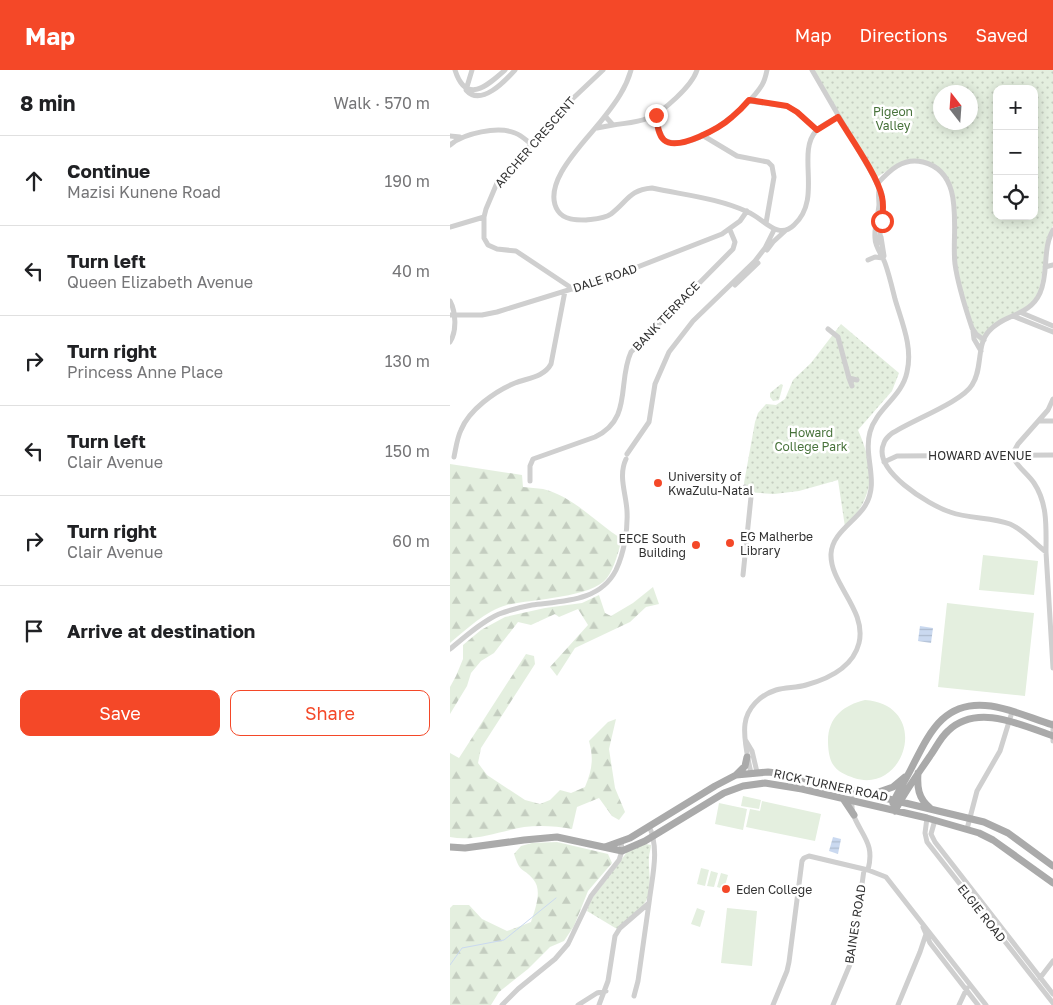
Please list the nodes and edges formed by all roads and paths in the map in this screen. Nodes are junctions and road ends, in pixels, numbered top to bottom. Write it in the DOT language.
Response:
graph roads {
  1 [pos="455,70"];
  2 [pos="472,70"];
  3 [pos="505,70"];
  4 [pos="515,70"];
  5 [pos="602,70"];
  6 [pos="631,70"];
  7 [pos="697,70"];
  8 [pos="767,70"];
  9 [pos="812,70"];
  10 [pos="466,88"];
  11 [pos="749,100"];
  12 [pos="656,115"];
  13 [pos="605,116"];
  14 [pos="838,117"];
  15 [pos="613,125"];
  16 [pos="596,128"];
  17 [pos="817,130"];
  18 [pos="702,135"];
  19 [pos="450,136"];
  20 [pos="463,137"];
  21 [pos="531,144"];
  22 [pos="450,145"];
  23 [pos="878,187"];
  24 [pos="747,211"];
  25 [pos="484,217"];
  26 [pos="766,223"];
  27 [pos="450,228"];
  28 [pos="730,230"];
  29 [pos="774,230"];
  30 [pos="786,230"];
  31 [pos="1053,230"];
  32 [pos="880,235"];
  33 [pos="877,246"];
  34 [pos="868,260"];
  35 [pos="884,260"];
  36 [pos="1053,265"];
  37 [pos="1045,267"];
  38 [pos="572,289"];
  39 [pos="565,291"];
  40 [pos="723,293"];
  41 [pos="450,301"];
  42 [pos="1022,313"];
  43 [pos="452,315"];
  44 [pos="1013,316"];
  45 [pos="1053,326"];
  46 [pos="828,328"];
  47 [pos="973,330"];
  48 [pos="1053,332"];
  49 [pos="984,340"];
  50 [pos="450,342"];
  51 [pos="981,351"];
  52 [pos="849,378"];
  53 [pos="857,380"];
  54 [pos="852,386"];
  55 [pos="1053,400"];
  56 [pos="1040,421"];
  57 [pos="1053,421"];
  58 [pos="882,449"];
  59 [pos="1012,455"];
  60 [pos="1053,455"];
  61 [pos="897,456"];
  62 [pos="908,456"];
  63 [pos="454,457"];
  64 [pos="885,464"];
  65 [pos="530,481"];
  66 [pos="745,487"];
  67 [pos="1046,552"];
  68 [pos="743,575"];
  69 [pos="1052,624"];
  70 [pos="450,650"];
  71 [pos="1053,668"];
  72 [pos="1012,712"];
  73 [pos="1010,721"];
  74 [pos="1053,724"];
  75 [pos="1053,736"];
  76 [pos="746,741"];
  77 [pos="1053,741"];
  78 [pos="919,754"];
  79 [pos="747,757"];
  80 [pos="928,760"];
  81 [pos="914,772"];
  82 [pos="754,774"];
  83 [pos="736,775"];
  84 [pos="776,784"];
  85 [pos="743,786"];
  86 [pos="852,790"];
  87 [pos="870,794"];
  88 [pos="848,801"];
  89 [pos="897,801"];
  90 [pos="932,809"];
  91 [pos="893,810"];
  92 [pos="854,815"];
  93 [pos="927,818"];
  94 [pos="970,819"];
  95 [pos="935,820"];
  96 [pos="649,826"];
  97 [pos="968,830"];
  98 [pos="654,836"];
  99 [pos="621,841"];
  100 [pos="450,847"];
  101 [pos="604,847"];
  102 [pos="622,851"];
  103 [pos="943,852"];
  104 [pos="937,856"];
  105 [pos="1053,866"];
  106 [pos="866,870"];
  107 [pos="1053,883"];
  108 [pos="649,903"];
  109 [pos="640,912"];
  110 [pos="648,916"];
  111 [pos="993,916"];
  112 [pos="920,920"];
  113 [pos="988,920"];
  114 [pos="926,934"];
  115 [pos="932,941"];
  116 [pos="920,952"];
  117 [pos="1053,961"];
  118 [pos="1041,978"];
  119 [pos="1036,982"];
  120 [pos="971,984"];
  121 [pos="965,990"];
  122 [pos="606,991"];
  123 [pos="1053,994"];
  124 [pos="634,996"];
  125 [pos="1053,1004"];
  126 [pos="502,1005"];
  127 [pos="578,1005"];
  128 [pos="599,1005"];
  129 [pos="773,1005"];
  130 [pos="833,1005"];
  131 [pos="898,1005"];
  132 [pos="959,1005"];
  133 [pos="978,1005"];
  134 [pos="986,1005"];
  1 -- 10 [label="street"];
  2 -- 10 [label="street"];
  3 -- 10 [label="street"];
  4 -- 10 [label="street"];
  5 -- 21 [label="street, ARCHER CRESCENT"];
  6 -- 13 [label="street"];
  7 -- 12 [label="street"];
  8 -- 11 [label="street"];
  9 -- 14 [label="street"];
  11 -- 17 [label="street"];
  11 -- 18 [label="street"];
  12 -- 15 [label="street"];
  12 -- 18 [label="street"];
  13 -- 15 [label="street"];
  13 -- 16 [label="street"];
  14 -- 17 [label="street"];
  14 -- 23 [label="street"];
  15 -- 16 [label="street"];
  16 -- 24 [label="street"];
  17 -- 30 [label="street"];
  18 -- 26 [label="street"];
  19 -- 20 [label="street"];
  20 -- 21 [label="street"];
  20 -- 22 [label="street"];
  21 -- 25 [label="street, ARCHER CRESCENT"];
  23 -- 32 [label="street"];
  23 -- 33 [label="street"];
  23 -- 47 [label="street"];
  24 -- 26 [label="street"];
  24 -- 28 [label="street, DALE ROAD"];
  25 -- 27 [label="street"];
  25 -- 38 [label="street, ARCHER CRESCENT"];
  26 -- 29 [label="street"];
  28 -- 38 [label="street, DALE ROAD"];
  28 -- 65 [label="street, BANK TERRACE"];
  29 -- 30 [label="street"];
  29 -- 40 [label="street"];
  30 -- 40 [label="street"];
  31 -- 37 [label="street"];
  32 -- 33 [label="street"];
  32 -- 35 [label="street"];
  33 -- 35 [label="street"];
  34 -- 35 [label="street"];
  35 -- 76 [label="street"];
  36 -- 37 [label="street"];
  37 -- 42 [label="street"];
  38 -- 39 [label="street, DALE ROAD"];
  39 -- 43 [label="street, DALE ROAD"];
  39 -- 63 [label="street"];
  40 -- 70 [label="street"];
  41 -- 43 [label="street"];
  42 -- 44 [label="street"];
  42 -- 45 [label="street"];
  43 -- 50 [label="street"];
  44 -- 48 [label="street"];
  44 -- 49 [label="street"];
  46 -- 52 [label="street"];
  47 -- 49 [label="street"];
  47 -- 51 [label="street"];
  49 -- 51 [label="street"];
  51 -- 58 [label="street"];
  52 -- 53 [label="street"];
  52 -- 54 [label="street"];
  55 -- 56 [label="street"];
  56 -- 57 [label="street"];
  56 -- 59 [label="street"];
  58 -- 61 [label="street, HOWARD AVENUE"];
  58 -- 64 [label="street"];
  59 -- 60 [label="street, HOWARD AVENUE"];
  59 -- 62 [label="street, HOWARD AVENUE"];
  59 -- 67 [label="street"];
  61 -- 62 [label="street, HOWARD AVENUE"];
  61 -- 64 [label="street, HOWARD AVENUE"];
  62 -- 64 [label="street, HOWARD AVENUE"];
  64 -- 67 [label="street"];
  66 -- 68 [label="street"];
  67 -- 69 [label="street"];
  69 -- 71 [label="street"];
  72 -- 73 [label="street"];
  72 -- 74 [label="main road"];
  72 -- 78 [label="main road"];
  73 -- 75 [label="main road"];
  73 -- 80 [label="main road"];
  73 -- 94 [label="street"];
  74 -- 75 [label="street"];
  75 -- 77 [label="street"];
  76 -- 79 [label="street"];
  76 -- 82 [label="street"];
  78 -- 80 [label="main road"];
  78 -- 81 [label="main road"];
  79 -- 82 [label="street"];
  79 -- 83 [label="main road"];
  80 -- 81 [label="main road"];
  81 -- 87 [label="main road"];
  81 -- 89 [label="main road"];
  81 -- 90 [label="main road"];
  82 -- 83 [label="main road, RICK TURNER ROAD"];
  82 -- 84 [label="main road"];
  82 -- 85 [label="main road"];
  82 -- 86 [label="main road, RICK TURNER ROAD"];
  83 -- 96 [label="main road, RICK TURNER ROAD"];
  84 -- 85 [label="main road, RICK TURNER ROAD"];
  84 -- 88 [label="main road, RICK TURNER ROAD"];
  85 -- 98 [label="main road, RICK TURNER ROAD"];
  86 -- 87 [label="main road, RICK TURNER ROAD"];
  86 -- 88 [label="street"];
  87 -- 89 [label="main road, RICK TURNER ROAD"];
  88 -- 91 [label="main road, RICK TURNER ROAD"];
  88 -- 92 [label="main road"];
  89 -- 90 [label="main road, RICK TURNER ROAD"];
  89 -- 91 [label="main road"];
  90 -- 94 [label="main road, RICK TURNER ROAD"];
  91 -- 93 [label="main road, RICK TURNER ROAD"];
  92 -- 106 [label="street, BAINES ROAD"];
  93 -- 95 [label="main road, RICK TURNER ROAD"];
  93 -- 104 [label="street, ELGIE ROAD"];
  94 -- 97 [label="street"];
  94 -- 105 [label="main road, RICK TURNER ROAD"];
  95 -- 97 [label="main road, RICK TURNER ROAD"];
  95 -- 103 [label="street, ELGIE ROAD"];
  96 -- 98 [label="street"];
  96 -- 99 [label="main road, RICK TURNER ROAD"];
  97 -- 107 [label="main road, RICK TURNER ROAD"];
  98 -- 102 [label="main road, RICK TURNER ROAD"];
  98 -- 108 [label="street"];
  99 -- 101 [label="main road, RICK TURNER ROAD"];
  99 -- 102 [label="street"];
  100 -- 101 [label="main road"];
  101 -- 102 [label="main road"];
  102 -- 126 [label="street"];
  103 -- 104 [label="street"];
  103 -- 111 [label="street, ELGIE ROAD"];
  104 -- 113 [label="street, ELGIE ROAD"];
  106 -- 112 [label="street"];
  106 -- 129 [label="street"];
  106 -- 130 [label="street, BAINES ROAD"];
  108 -- 109 [label="street"];
  108 -- 110 [label="street"];
  109 -- 110 [label="street"];
  109 -- 122 [label="street"];
  110 -- 124 [label="street"];
  111 -- 113 [label="street"];
  111 -- 118 [label="street, ELGIE ROAD"];
  112 -- 114 [label="street"];
  112 -- 115 [label="street"];
  113 -- 119 [label="street, ELGIE ROAD"];
  114 -- 115 [label="street"];
  114 -- 116 [label="street"];
  115 -- 116 [label="street"];
  115 -- 120 [label="street"];
  115 -- 121 [label="street"];
  116 -- 131 [label="street"];
  117 -- 118 [label="street"];
  118 -- 119 [label="street"];
  118 -- 123 [label="street, ELGIE ROAD"];
  119 -- 125 [label="street, ELGIE ROAD"];
  120 -- 121 [label="street"];
  120 -- 134 [label="street"];
  121 -- 132 [label="street"];
  121 -- 133 [label="street"];
  122 -- 127 [label="street"];
  122 -- 128 [label="street"];
}
